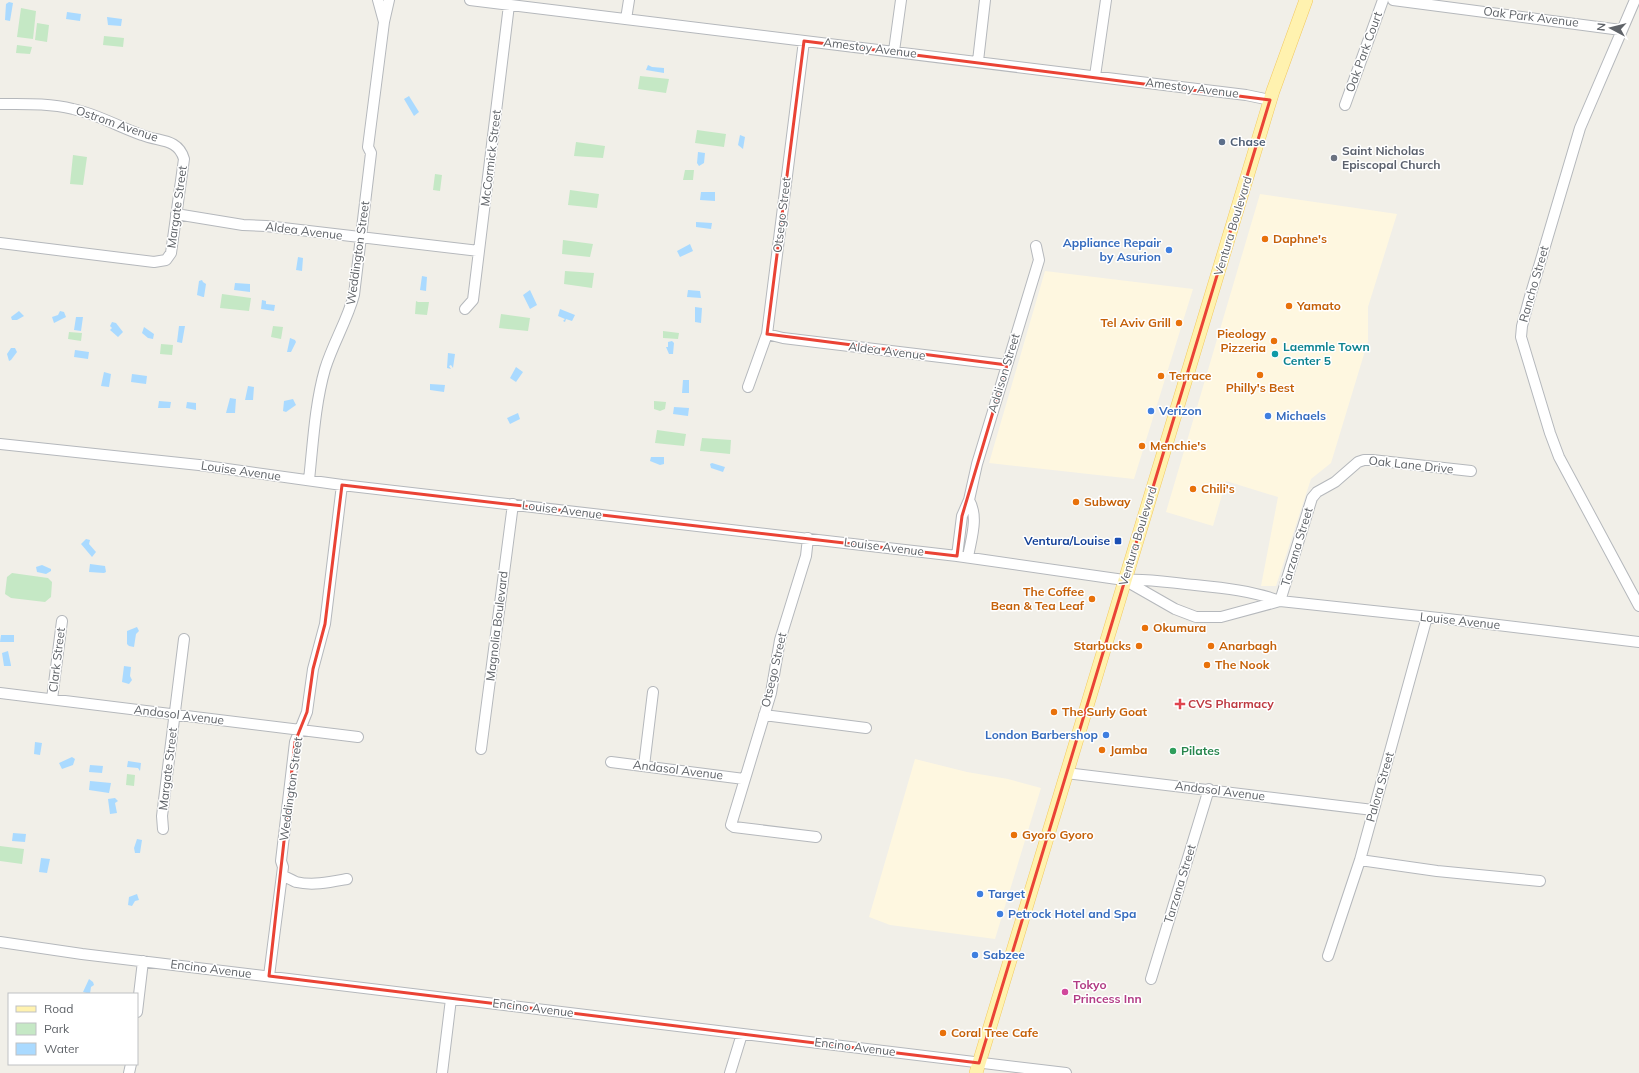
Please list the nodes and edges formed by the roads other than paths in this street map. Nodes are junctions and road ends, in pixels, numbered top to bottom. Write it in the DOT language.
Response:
graph roads {
  1 [pos="378,0"];
  2 [pos="389,0"];
  3 [pos="470,0"];
  4 [pos="629,0"];
  5 [pos="900,0"];
  6 [pos="985,0"];
  7 [pos="1106,0"];
  8 [pos="1306,0"];
  9 [pos="1383,0"];
  10 [pos="1393,0"];
  11 [pos="1635,0"];
  12 [pos="509,5"];
  13 [pos="626,19"];
  14 [pos="384,22"];
  15 [pos="1621,30"];
  16 [pos="804,41"];
  17 [pos="894,51"];
  18 [pos="978,61"];
  19 [pos="1096,76"];
  20 [pos="1270,100"];
  21 [pos="0,104"];
  22 [pos="1344,105"];
  23 [pos="182,152"];
  24 [pos="176,214"];
  25 [pos="361,237"];
  26 [pos="0,243"];
  27 [pos="1036,246"];
  28 [pos="479,251"];
  29 [pos="465,309"];
  30 [pos="767,334"];
  31 [pos="1007,365"];
  32 [pos="748,387"];
  33 [pos="0,444"];
  34 [pos="1471,471"];
  35 [pos="309,480"];
  36 [pos="1335,482"];
  37 [pos="342,485"];
  38 [pos="969,500"];
  39 [pos="513,504"];
  40 [pos="808,538"];
  41 [pos="957,556"];
  42 [pos="968,557"];
  43 [pos="1124,580"];
  44 [pos="1280,600"];
  45 [pos="1639,606"];
  46 [pos="1427,617"];
  47 [pos="62,621"];
  48 [pos="184,638"];
  49 [pos="1639,642"];
  50 [pos="653,692"];
  51 [pos="0,693"];
  52 [pos="52,699"];
  53 [pos="176,714"];
  54 [pos="764,715"];
  55 [pos="866,728"];
  56 [pos="299,729"];
  57 [pos="358,737"];
  58 [pos="481,749"];
  59 [pos="611,762"];
  60 [pos="644,766"];
  61 [pos="1066,774"];
  62 [pos="744,779"];
  63 [pos="1208,789"];
  64 [pos="1373,810"];
  65 [pos="163,829"];
  66 [pos="816,837"];
  67 [pos="1360,860"];
  68 [pos="347,879"];
  69 [pos="281,880"];
  70 [pos="1540,881"];
  71 [pos="0,942"];
  72 [pos="1328,956"];
  73 [pos="143,961"];
  74 [pos="269,976"];
  75 [pos="1151,979"];
  76 [pos="451,999"];
  77 [pos="138,1004"];
  78 [pos="742,1034"];
  79 [pos="977,1068"];
  80 [pos="442,1073"];
  81 [pos="730,1073"];
  82 [pos="1066,1073"];
  1 -- 14 [label="street, Weddington Street"];
  2 -- 14 [label="street, Weddington Street"];
  3 -- 12 [label="street, Amestoy Avenue"];
  4 -- 13 [label="street"];
  5 -- 17 [label="street"];
  6 -- 18 [label="street"];
  7 -- 19 [label="street"];
  8 -- 20 [label="main road, Ventura Boulevard"];
  9 -- 22 [label="street, Oak Park Court"];
  10 -- 15 [label="street, Oak Park Avenue"];
  11 -- 15 [label="street, Rancho Street"];
  12 -- 13 [label="street, Amestoy Avenue"];
  12 -- 28 [label="street, McCormick Street"];
  13 -- 16 [label="street, Amestoy Avenue"];
  14 -- 25 [label="street, Weddington Street"];
  15 -- 45 [label="street, Rancho Street"];
  16 -- 17 [label="street, Amestoy Avenue"];
  16 -- 30 [label="street, Otsego Street"];
  17 -- 18 [label="street, Amestoy Avenue"];
  18 -- 19 [label="street, Amestoy Avenue"];
  19 -- 20 [label="street, Amestoy Avenue"];
  20 -- 43 [label="main road, Ventura Boulevard"];
  21 -- 23 [label="street, Ostrom Avenue"];
  23 -- 24 [label="street, Margate Street"];
  24 -- 25 [label="street, Aldea Avenue"];
  24 -- 26 [label="street, Margate Street"];
  25 -- 28 [label="street, Aldea Avenue"];
  25 -- 35 [label="street, Weddington Street"];
  27 -- 31 [label="street, Addison Street"];
  28 -- 29 [label="street, McCormick Street"];
  30 -- 31 [label="street, Aldea Avenue"];
  30 -- 32 [label="street, Otsego Street"];
  31 -- 38 [label="street, Addison Street"];
  33 -- 35 [label="street, Louise Avenue"];
  34 -- 36 [label="street, Oak Lane Drive"];
  35 -- 37 [label="street, Louise Avenue"];
  36 -- 44 [label="street, Tarzana Street"];
  37 -- 39 [label="street, Louise Avenue"];
  37 -- 56 [label="street, Weddington Street"];
  38 -- 41 [label="street, Addison Street"];
  38 -- 42 [label="street, Addison Street"];
  39 -- 40 [label="street, Louise Avenue"];
  39 -- 58 [label="street, Magnolia Boulevard"];
  40 -- 41 [label="street, Louise Avenue"];
  40 -- 54 [label="street, Otsego Street"];
  41 -- 42 [label="street, Louise Avenue"];
  42 -- 43 [label="street, Louise Avenue"];
  43 -- 44 [label="street, Louise Avenue"];
  43 -- 44 [label="street, Louise Avenue"];
  43 -- 61 [label="main road, Ventura Boulevard"];
  44 -- 46 [label="street, Louise Avenue"];
  46 -- 49 [label="street, Louise Avenue"];
  46 -- 64 [label="street, Palora Street"];
  47 -- 52 [label="street, Clark Street"];
  48 -- 53 [label="street, Margate Street"];
  50 -- 60 [label="street"];
  51 -- 52 [label="street, Andasol Avenue"];
  52 -- 53 [label="street, Andasol Avenue"];
  53 -- 56 [label="street, Andasol Avenue"];
  53 -- 65 [label="street, Margate Street"];
  54 -- 55 [label="street"];
  54 -- 62 [label="street, Otsego Street"];
  56 -- 57 [label="street, Andasol Avenue"];
  56 -- 69 [label="street, Weddington Street"];
  59 -- 60 [label="street, Andasol Avenue"];
  60 -- 62 [label="street, Andasol Avenue"];
  61 -- 63 [label="street, Andasol Avenue"];
  61 -- 79 [label="main road, Ventura Boulevard"];
  62 -- 66 [label="street, Otsego Street"];
  63 -- 64 [label="street, Andasol Avenue"];
  63 -- 75 [label="street, Tarzana Street"];
  64 -- 67 [label="street, Palora Street"];
  67 -- 70 [label="street"];
  67 -- 72 [label="street, Palora Street"];
  68 -- 69 [label="street"];
  69 -- 74 [label="street, Weddington Street"];
  71 -- 73 [label="street, Encino Avenue"];
  73 -- 74 [label="street, Encino Avenue"];
  73 -- 77 [label="street"];
  74 -- 76 [label="street, Encino Avenue"];
  76 -- 78 [label="street, Encino Avenue"];
  76 -- 80 [label="street"];
  78 -- 79 [label="street, Encino Avenue"];
  78 -- 81 [label="street"];
  79 -- 82 [label="street, Encino Avenue"];
}
